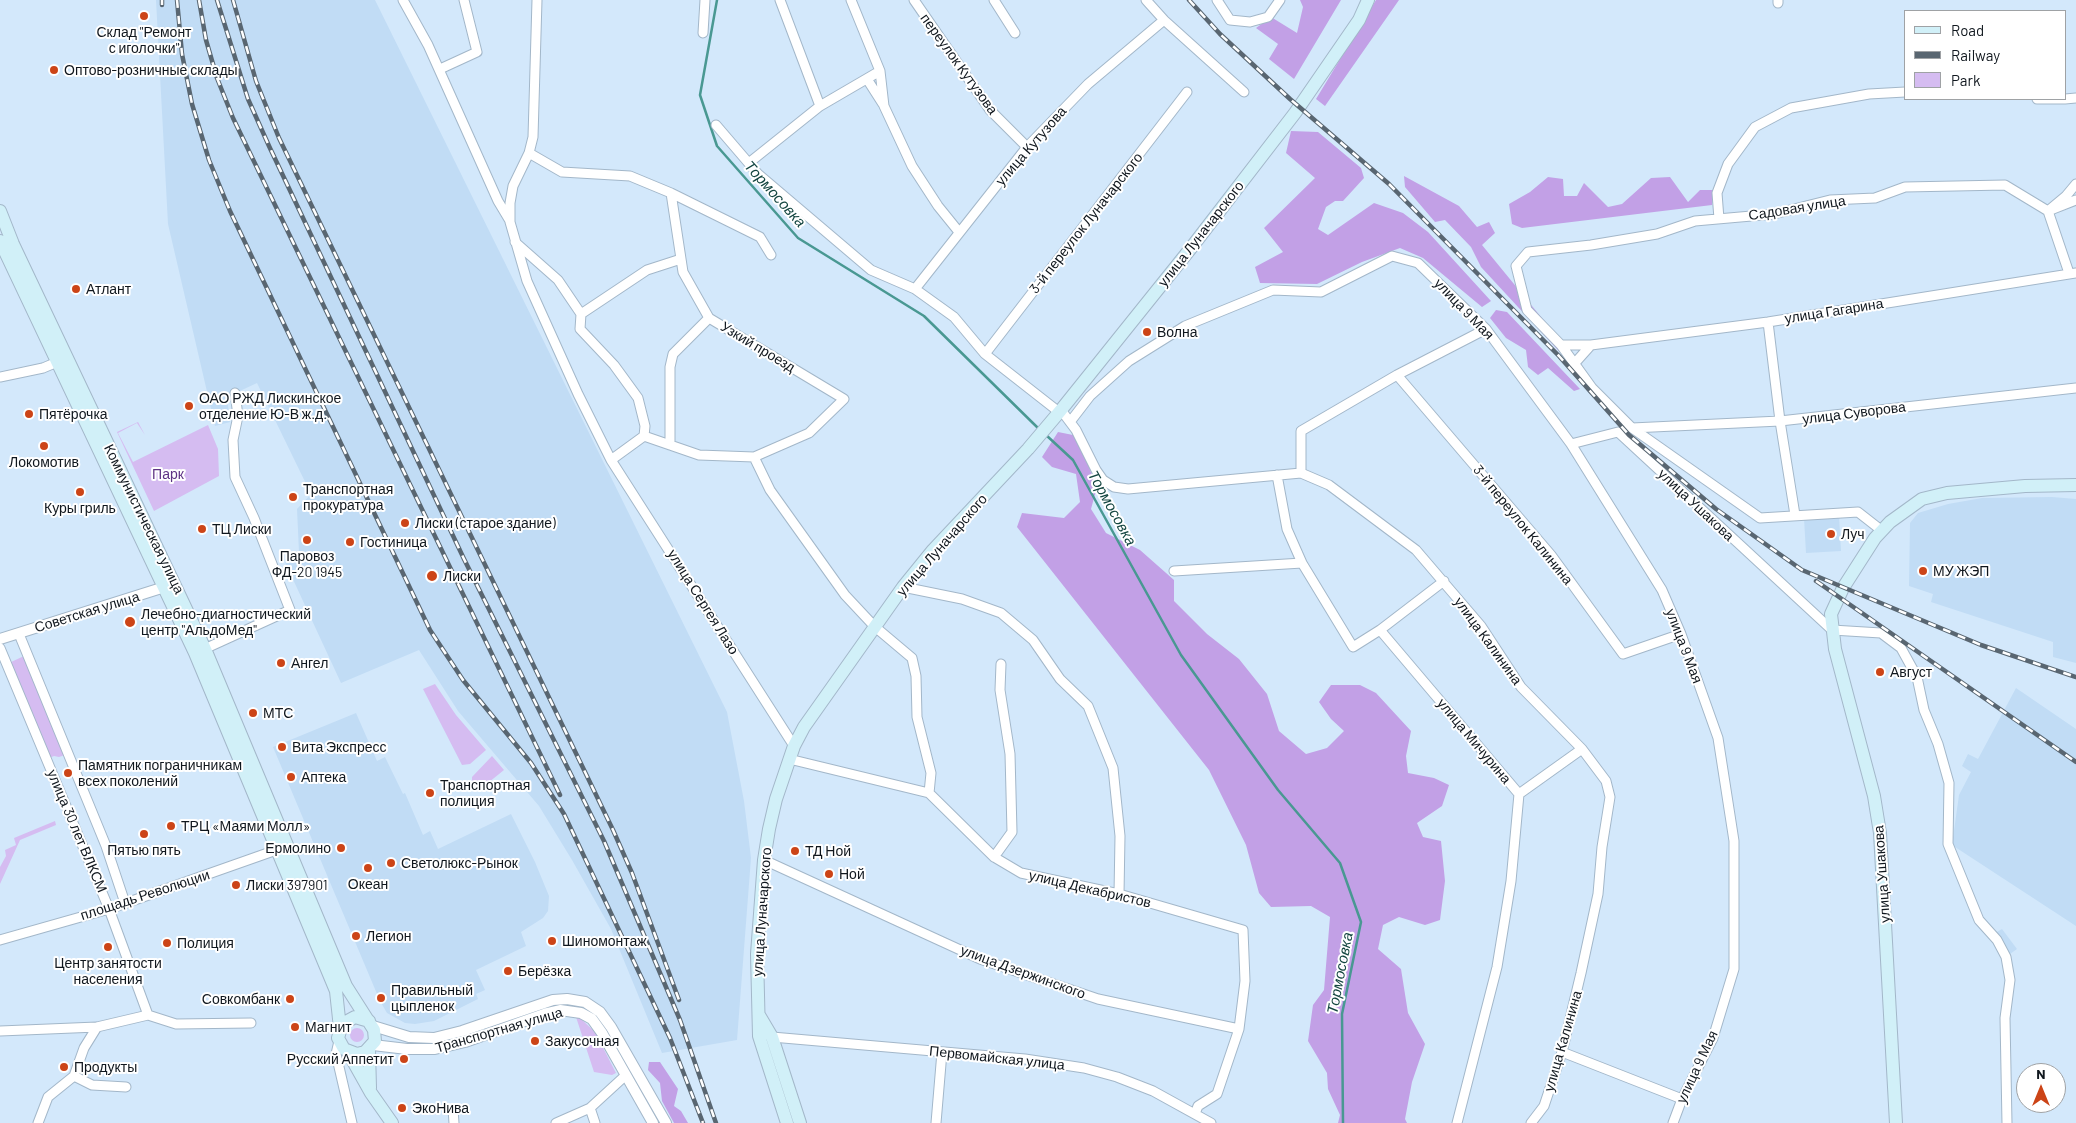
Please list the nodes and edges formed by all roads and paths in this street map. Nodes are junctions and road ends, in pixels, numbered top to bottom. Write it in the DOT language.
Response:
graph roads {
  1 [pos="403,0"];
  2 [pos="464,0"];
  3 [pos="537,0"];
  4 [pos="706,0"];
  5 [pos="780,0"];
  6 [pos="851,0"];
  7 [pos="914,0"];
  8 [pos="994,0"];
  9 [pos="1146,0"];
  10 [pos="1217,0"];
  11 [pos="1280,0"];
  12 [pos="1368,0"];
  13 [pos="1164,20"];
  14 [pos="703,33"];
  15 [pos="1015,33"];
  16 [pos="440,69"];
  17 [pos="880,71"];
  18 [pos="867,79"];
  19 [pos="1187,92"];
  20 [pos="1244,92"];
  21 [pos="1904,92"];
  22 [pos="820,106"];
  23 [pos="884,106"];
  24 [pos="716,125"];
  25 [pos="1027,147"];
  26 [pos="529,153"];
  27 [pos="750,162"];
  28 [pos="2076,184"];
  29 [pos="671,193"];
  30 [pos="2076,200"];
  31 [pos="0,211"];
  32 [pos="2048,211"];
  33 [pos="1719,219"];
  34 [pos="510,222"];
  35 [pos="959,232"];
  36 [pos="0,241"];
  37 [pos="514,242"];
  38 [pos="771,254"];
  39 [pos="681,259"];
  40 [pos="2072,273"];
  41 [pos="915,290"];
  42 [pos="581,314"];
  43 [pos="709,318"];
  44 [pos="1768,322"];
  45 [pos="1486,329"];
  46 [pos="1561,345"];
  47 [pos="1592,345"];
  48 [pos="985,354"];
  49 [pos="62,360"];
  50 [pos="1574,364"];
  51 [pos="1397,375"];
  52 [pos="0,377"];
  53 [pos="2076,388"];
  54 [pos="235,393"];
  55 [pos="1060,411"];
  56 [pos="1780,421"];
  57 [pos="1070,422"];
  58 [pos="1632,428"];
  59 [pos="644,436"];
  60 [pos="1571,444"];
  61 [pos="670,445"];
  62 [pos="754,457"];
  63 [pos="611,460"];
  64 [pos="1301,473"];
  65 [pos="1277,475"];
  66 [pos="2076,485"];
  67 [pos="1795,515"];
  68 [pos="1881,530"];
  69 [pos="1302,562"];
  70 [pos="1174,571"];
  71 [pos="1444,581"];
  72 [pos="169,586"];
  73 [pos="904,587"];
  74 [pos="874,626"];
  75 [pos="1380,630"];
  76 [pos="1832,630"];
  77 [pos="19,634"];
  78 [pos="1681,634"];
  79 [pos="0,640"];
  80 [pos="0,648"];
  81 [pos="200,651"];
  82 [pos="1001,664"];
  83 [pos="794,746"];
  84 [pos="1582,749"];
  85 [pos="789,759"];
  86 [pos="930,793"];
  87 [pos="1519,794"];
  88 [pos="284,847"];
  89 [pos="994,856"];
  90 [pos="764,860"];
  91 [pos="1120,894"];
  92 [pos="125,904"];
  93 [pos="110,909"];
  94 [pos="0,940"];
  95 [pos="758,1013"];
  96 [pos="148,1016"];
  97 [pos="251,1023"];
  98 [pos="371,1024"];
  99 [pos="97,1027"];
  100 [pos="340,1028"];
  101 [pos="1238,1028"];
  102 [pos="0,1032"];
  103 [pos="758,1036"];
  104 [pos="772,1037"];
  105 [pos="339,1041"];
  106 [pos="371,1047"];
  107 [pos="348,1052"];
  108 [pos="942,1052"];
  109 [pos="1562,1052"];
  110 [pos="626,1075"];
  111 [pos="74,1076"];
  112 [pos="126,1087"];
  113 [pos="370,1093"];
  114 [pos="1682,1099"];
  115 [pos="590,1108"];
  116 [pos="453,1109"];
  117 [pos="1195,1114"];
  118 [pos="38,1123"];
  119 [pos="352,1123"];
  120 [pos="392,1123"];
  121 [pos="454,1123"];
  122 [pos="556,1123"];
  123 [pos="595,1123"];
  124 [pos="653,1123"];
  125 [pos="666,1123"];
  126 [pos="787,1123"];
  127 [pos="800,1123"];
  128 [pos="936,1123"];
  129 [pos="1211,1123"];
  130 [pos="1456,1123"];
  131 [pos="1532,1123"];
  132 [pos="1673,1123"];
  133 [pos="1896,1123"];
  134 [pos="2007,1123"];
  1 -- 16 [label="street"];
  2 -- 16 [label="street"];
  3 -- 26 [label="street"];
  4 -- 14 [label="street"];
  5 -- 22 [label="street"];
  6 -- 17 [label="street"];
  7 -- 25 [label="street, переулок Кутузова"];
  8 -- 15 [label="street"];
  9 -- 13 [label="street"];
  10 -- 11 [label="street"];
  12 -- 55 [label="main road, улица Луначарского"];
  13 -- 20 [label="street"];
  13 -- 25 [label="street, улица Кутузова"];
  16 -- 34 [label="street"];
  17 -- 18 [label="street"];
  17 -- 23 [label="street"];
  18 -- 22 [label="street"];
  18 -- 23 [label="street"];
  19 -- 48 [label="street, 3-й переулок Луначарского"];
  21 -- 33 [label="street"];
  22 -- 27 [label="street"];
  23 -- 35 [label="street"];
  24 -- 27 [label="street, улица Калинина"];
  25 -- 35 [label="street, улица Кутузова"];
  26 -- 29 [label="street"];
  26 -- 34 [label="street"];
  27 -- 41 [label="street, улица Калинина"];
  28 -- 32 [label="street"];
  29 -- 38 [label="street"];
  29 -- 39 [label="street, Узкий проезд"];
  30 -- 32 [label="street"];
  31 -- 49 [label="main road, Коммунистическая улица"];
  32 -- 33 [label="street, Садовая улица"];
  32 -- 40 [label="street"];
  33 -- 46 [label="street, Садовая улица"];
  34 -- 37 [label="street, улица Сергея Лазо"];
  35 -- 41 [label="street, улица Кутузова"];
  36 -- 49 [label="main road, Коммунистическая улица"];
  37 -- 42 [label="street"];
  37 -- 63 [label="street, улица Сергея Лазо"];
  39 -- 42 [label="street"];
  39 -- 43 [label="street, Узкий проезд"];
  40 -- 44 [label="street, улица Гагарина"];
  41 -- 48 [label="street, улица Калинина"];
  42 -- 59 [label="street"];
  43 -- 61 [label="street"];
  43 -- 62 [label="street, Узкий проезд"];
  44 -- 47 [label="street, улица Гагарина"];
  44 -- 56 [label="street"];
  45 -- 51 [label="street"];
  45 -- 57 [label="street, улица 9 Мая"];
  45 -- 60 [label="street, улица 9 Мая"];
  46 -- 47 [label="street, улица Гагарина"];
  46 -- 50 [label="street"];
  47 -- 50 [label="street"];
  48 -- 55 [label="street, улица Калинина"];
  49 -- 52 [label="street"];
  49 -- 72 [label="main road, Коммунистическая улица"];
  50 -- 58 [label="street"];
  51 -- 64 [label="street"];
  51 -- 78 [label="street, 3-й переулок Калинина"];
  53 -- 56 [label="street, улица Суворова"];
  54 -- 81 [label="street"];
  55 -- 57 [label="street, улица Калинина"];
  55 -- 73 [label="main road, улица Луначарского"];
  56 -- 58 [label="street, улица Суворова"];
  56 -- 67 [label="street"];
  57 -- 65 [label="street, улица Калинина"];
  58 -- 67 [label="street"];
  59 -- 61 [label="street"];
  59 -- 63 [label="street"];
  60 -- 76 [label="street, улица Ушакова"];
  60 -- 78 [label="street, улица 9 Мая"];
  61 -- 62 [label="street"];
  62 -- 74 [label="street"];
  63 -- 83 [label="street, улица Сергея Лазо"];
  64 -- 65 [label="street, улица Калинина"];
  64 -- 71 [label="street, улица Калинина"];
  65 -- 69 [label="street"];
  66 -- 68 [label="main road, улица Ушакова"];
  67 -- 68 [label="street"];
  68 -- 76 [label="main road, улица Ушакова"];
  69 -- 70 [label="street"];
  69 -- 75 [label="street"];
  71 -- 75 [label="street"];
  71 -- 84 [label="street, улица Калинина"];
  72 -- 77 [label="street, Советская улица"];
  72 -- 81 [label="main road, Коммунистическая улица"];
  73 -- 74 [label="main road, улица Луначарского"];
  73 -- 91 [label="street"];
  74 -- 83 [label="main road, улица Луначарского"];
  74 -- 86 [label="street"];
  75 -- 87 [label="street, улица Мичурина"];
  76 -- 133 [label="main road, улица Ушакова"];
  76 -- 134 [label="street"];
  77 -- 79 [label="street, Советская улица"];
  77 -- 92 [label="street, улица 30 лет ВЛКСМ"];
  78 -- 114 [label="street, улица 9 Мая"];
  80 -- 93 [label="street, улица 30 лет ВЛКСМ"];
  81 -- 88 [label="main road, Коммунистическая улица"];
  82 -- 89 [label="street"];
  83 -- 85 [label="main road, улица Луначарского"];
  84 -- 87 [label="street"];
  84 -- 109 [label="street, улица Калинина"];
  85 -- 86 [label="street"];
  85 -- 90 [label="main road, улица Луначарского"];
  86 -- 89 [label="street, улица Декабристов"];
  87 -- 130 [label="street, улица Мичурина"];
  88 -- 92 [label="street, площадь Революции"];
  88 -- 98 [label="main road, Коммунистическая улица"];
  88 -- 100 [label="main road, Коммунистическая улица"];
  89 -- 91 [label="street, улица Декабристов"];
  90 -- 95 [label="main road, улица Луначарского"];
  90 -- 101 [label="street, улица Дзержинского"];
  91 -- 101 [label="street, улица Декабристов"];
  92 -- 93 [label="street, площадь Революции"];
  93 -- 94 [label="street, площадь Революции"];
  93 -- 96 [label="street, улица 30 лет ВЛКСМ"];
  95 -- 103 [label="main road, улица Луначарского"];
  95 -- 104 [label="main road"];
  96 -- 97 [label="street"];
  96 -- 99 [label="street"];
  98 -- 100 [label="main road"];
  98 -- 106 [label="main road"];
  98 -- 125 [label="street, Транспортная улица"];
  99 -- 102 [label="street"];
  99 -- 111 [label="street"];
  100 -- 105 [label="main road"];
  101 -- 117 [label="street"];
  103 -- 104 [label="main road"];
  103 -- 126 [label="main road, улица Луначарского"];
  104 -- 108 [label="street, Первомайская улица"];
  104 -- 127 [label="main road"];
  105 -- 107 [label="main road"];
  105 -- 119 [label="street"];
  106 -- 107 [label="main road"];
  106 -- 110 [label="street, Транспортная улица"];
  106 -- 113 [label="main road"];
  107 -- 113 [label="main road"];
  108 -- 117 [label="street, Первомайская улица"];
  108 -- 128 [label="street"];
  109 -- 114 [label="street"];
  109 -- 131 [label="street, улица Калинина"];
  110 -- 115 [label="street"];
  110 -- 124 [label="street, Транспортная улица"];
  111 -- 112 [label="street"];
  111 -- 118 [label="street"];
  113 -- 120 [label="main road"];
  114 -- 132 [label="street, улица 9 Мая"];
  115 -- 122 [label="street"];
  115 -- 123 [label="street"];
  116 -- 121 [label="street"];
  117 -- 129 [label="street, Первомайская улица"];
}
